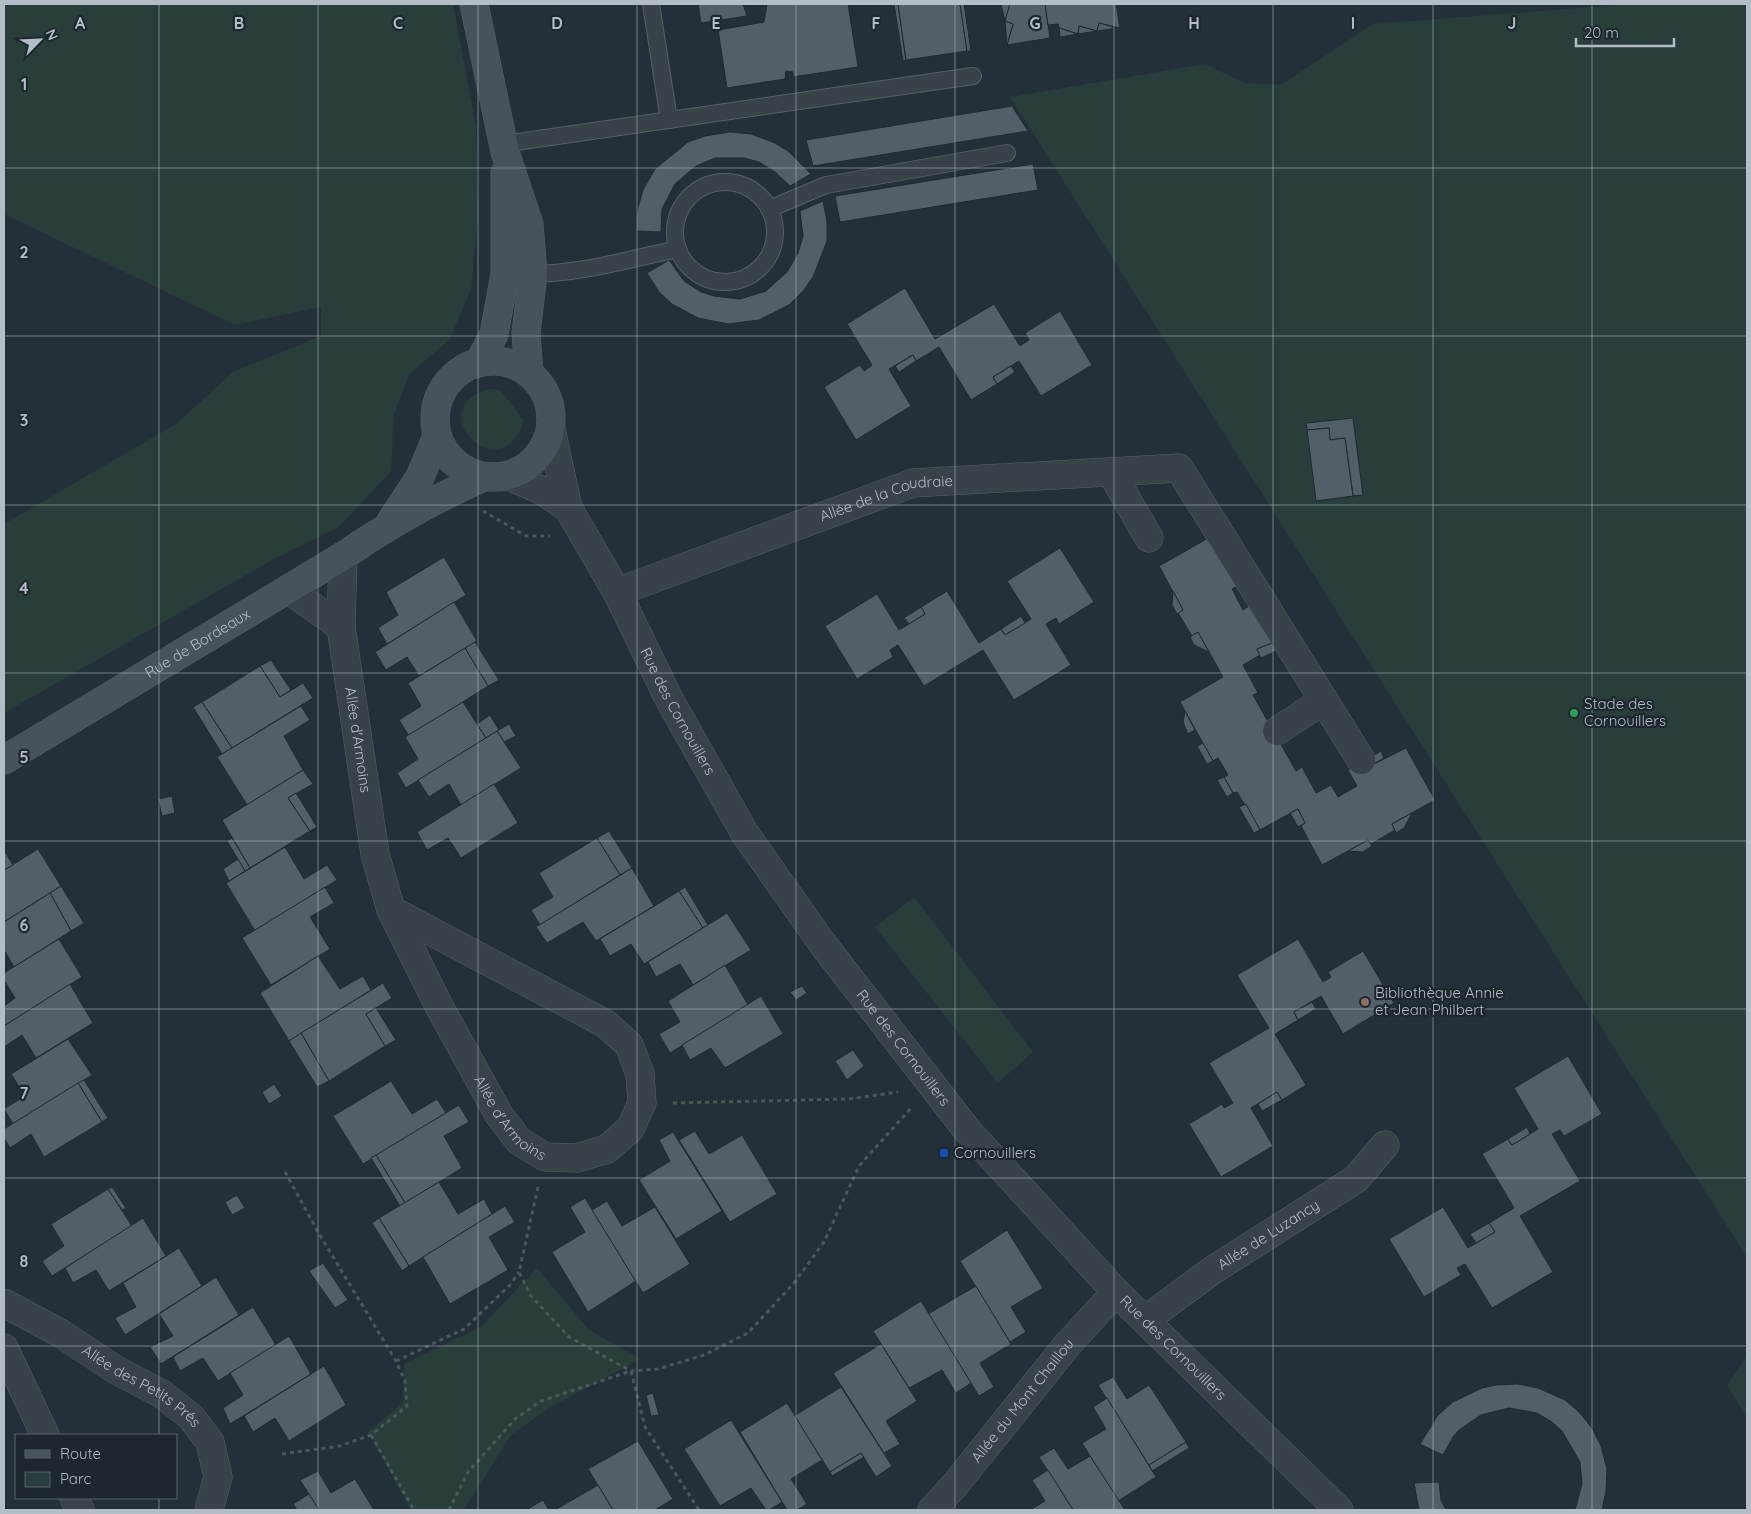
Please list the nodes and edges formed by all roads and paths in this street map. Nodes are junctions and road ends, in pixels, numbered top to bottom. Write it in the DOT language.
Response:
graph roads {
  1 [pos="474,4"];
  2 [pos="651,4"];
  3 [pos="973,76"];
  4 [pos="669,120"];
  5 [pos="504,148"];
  6 [pos="1007,153"];
  7 [pos="769,209"];
  8 [pos="678,249"];
  9 [pos="505,274"];
  10 [pos="533,274"];
  11 [pos="478,363"];
  12 [pos="529,373"];
  13 [pos="551,429"];
  14 [pos="437,436"];
  15 [pos="1111,472"];
  16 [pos="497,477"];
  17 [pos="450,492"];
  18 [pos="573,516"];
  19 [pos="389,524"];
  20 [pos="1149,538"];
  21 [pos="342,556"];
  22 [pos="288,589"];
  23 [pos="617,592"];
  24 [pos="341,627"];
  25 [pos="1324,700"];
  26 [pos="1277,731"];
  27 [pos="4,760"];
  28 [pos="1361,760"];
  29 [pos="391,910"];
  30 [pos="931,1087"];
  31 [pos="642,1103"];
  32 [pos="1385,1145"];
  33 [pos="545,1157"];
  34 [pos="284,1170"];
  35 [pos="519,1272"];
  36 [pos="1116,1292"];
  37 [pos="4,1304"];
  38 [pos="1145,1320"];
  39 [pos="4,1348"];
  40 [pos="396,1361"];
  41 [pos="632,1371"];
  42 [pos="45,1434"];
  43 [pos="371,1435"];
  44 [pos="282,1454"];
  45 [pos="209,1510"];
  46 [pos="414,1510"];
  47 [pos="449,1510"];
  48 [pos="699,1510"];
  49 [pos="932,1510"];
  50 [pos="1338,1510"];
  1 -- 5 [label="main road"];
  2 -- 4 [label="lane"];
  3 -- 4 [label="lane"];
  4 -- 5 [label="lane"];
  5 -- 9 [label="main road"];
  5 -- 10 [label="main road"];
  6 -- 7 [label="lane"];
  7 -- 8 [label="lane"];
  7 -- 8 [label="lane"];
  8 -- 10 [label="lane"];
  9 -- 10 [label="lane"];
  9 -- 11 [label="main road"];
  10 -- 12 [label="main road"];
  11 -- 12 [label="main road"];
  11 -- 14 [label="main road"];
  12 -- 13 [label="main road"];
  13 -- 16 [label="main road"];
  13 -- 18 [label="street, Rue des Cornouillers"];
  14 -- 16 [label="main road"];
  14 -- 19 [label="main road"];
  15 -- 20 [label="street"];
  15 -- 23 [label="street, Allée de la Coudraie"];
  15 -- 25 [label="street, Allée de la Coudraie"];
  16 -- 17 [label="main road, Rue de Bordeaux"];
  16 -- 18 [label="street, Rue des Cornouillers"];
  17 -- 18 [label="path"];
  17 -- 19 [label="main road, Rue de Bordeaux"];
  18 -- 23 [label="street, Rue des Cornouillers"];
  19 -- 21 [label="main road, Rue de Bordeaux"];
  21 -- 22 [label="main road, Rue de Bordeaux"];
  21 -- 24 [label="street, Allée d'Armoins"];
  22 -- 24 [label="street"];
  22 -- 27 [label="main road, Rue de Bordeaux"];
  23 -- 30 [label="street, Rue des Cornouillers"];
  24 -- 29 [label="street, Allée d'Armoins"];
  25 -- 26 [label="street"];
  25 -- 28 [label="street"];
  29 -- 31 [label="street, Allée d'Armoins"];
  29 -- 33 [label="street, Allée d'Armoins"];
  30 -- 31 [label="path"];
  30 -- 36 [label="street, Rue des Cornouillers"];
  30 -- 41 [label="path"];
  31 -- 33 [label="street, Allée d'Armoins"];
  32 -- 38 [label="street, Allée de Luzancy"];
  33 -- 35 [label="path"];
  34 -- 40 [label="path"];
  35 -- 40 [label="path"];
  35 -- 41 [label="path"];
  36 -- 38 [label="street, Rue des Cornouillers"];
  36 -- 49 [label="street, Allée du Mont Chaillou"];
  37 -- 45 [label="street, Allée des Petits Prés"];
  38 -- 50 [label="street, Rue des Cornouillers"];
  39 -- 42 [label="street"];
  40 -- 43 [label="path"];
  41 -- 47 [label="path"];
  41 -- 48 [label="path"];
  43 -- 44 [label="path"];
  43 -- 46 [label="path"];
}
